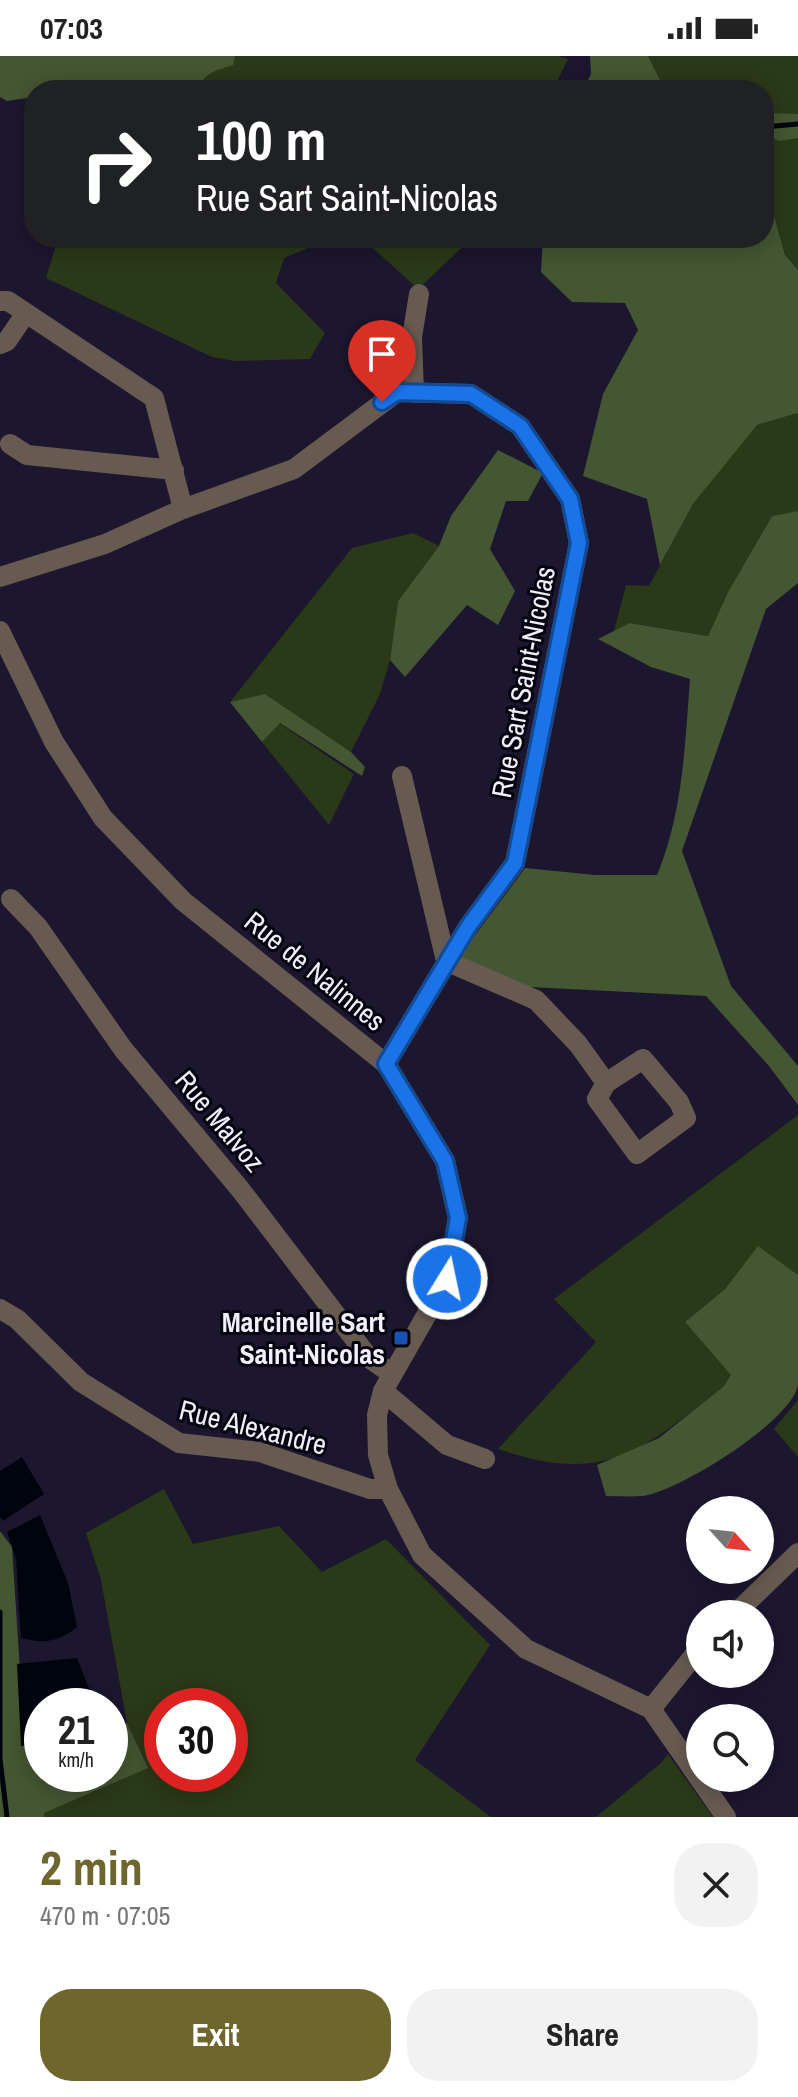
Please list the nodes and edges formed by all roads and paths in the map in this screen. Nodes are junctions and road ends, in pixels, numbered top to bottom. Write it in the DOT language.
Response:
graph roads {
  1 [pos="419,294"];
  2 [pos="0,301"];
  3 [pos="26,313"];
  4 [pos="0,344"];
  5 [pos="414,393"];
  6 [pos="10,444"];
  7 [pos="174,470"];
  8 [pos="183,509"];
  9 [pos="0,577"];
  10 [pos="0,631"];
  11 [pos="402,776"];
  12 [pos="11,899"];
  13 [pos="446,961"];
  14 [pos="386,1064"];
  15 [pos="606,1083"];
  16 [pos="0,1309"];
  17 [pos="387,1382"];
  18 [pos="485,1459"];
  19 [pos="388,1489"];
  20 [pos="798,1553"];
  21 [pos="749,1600"];
  22 [pos="686,1665"];
  23 [pos="651,1709"];
  24 [pos="726,1817"];
  1 -- 5 [label="street"];
  2 -- 3 [label="street"];
  3 -- 4 [label="street"];
  3 -- 7 [label="street"];
  5 -- 8 [label="street, Rue Sart Saint-Nicolas"];
  5 -- 13 [label="street, Rue Sart Saint-Nicolas"];
  6 -- 7 [label="street"];
  7 -- 8 [label="street"];
  8 -- 9 [label="street, Rue Sart Saint-Nicolas"];
  10 -- 14 [label="street, Rue de Nalinnes"];
  11 -- 13 [label="street"];
  12 -- 17 [label="street, Rue Malvoz"];
  13 -- 14 [label="street, Rue Sart Saint-Nicolas"];
  13 -- 15 [label="street"];
  14 -- 17 [label="street, Rue de Nalinnes"];
  15 -- 15 [label="street"];
  16 -- 19 [label="street, Rue Alexandre"];
  17 -- 18 [label="street"];
  17 -- 19 [label="street, Rue de Nalinnes"];
  19 -- 23 [label="street, Rue de Nalinnes"];
  20 -- 21 [label="street"];
  22 -- 23 [label="street"];
  23 -- 24 [label="street, Rue de Nalinnes"];
}
